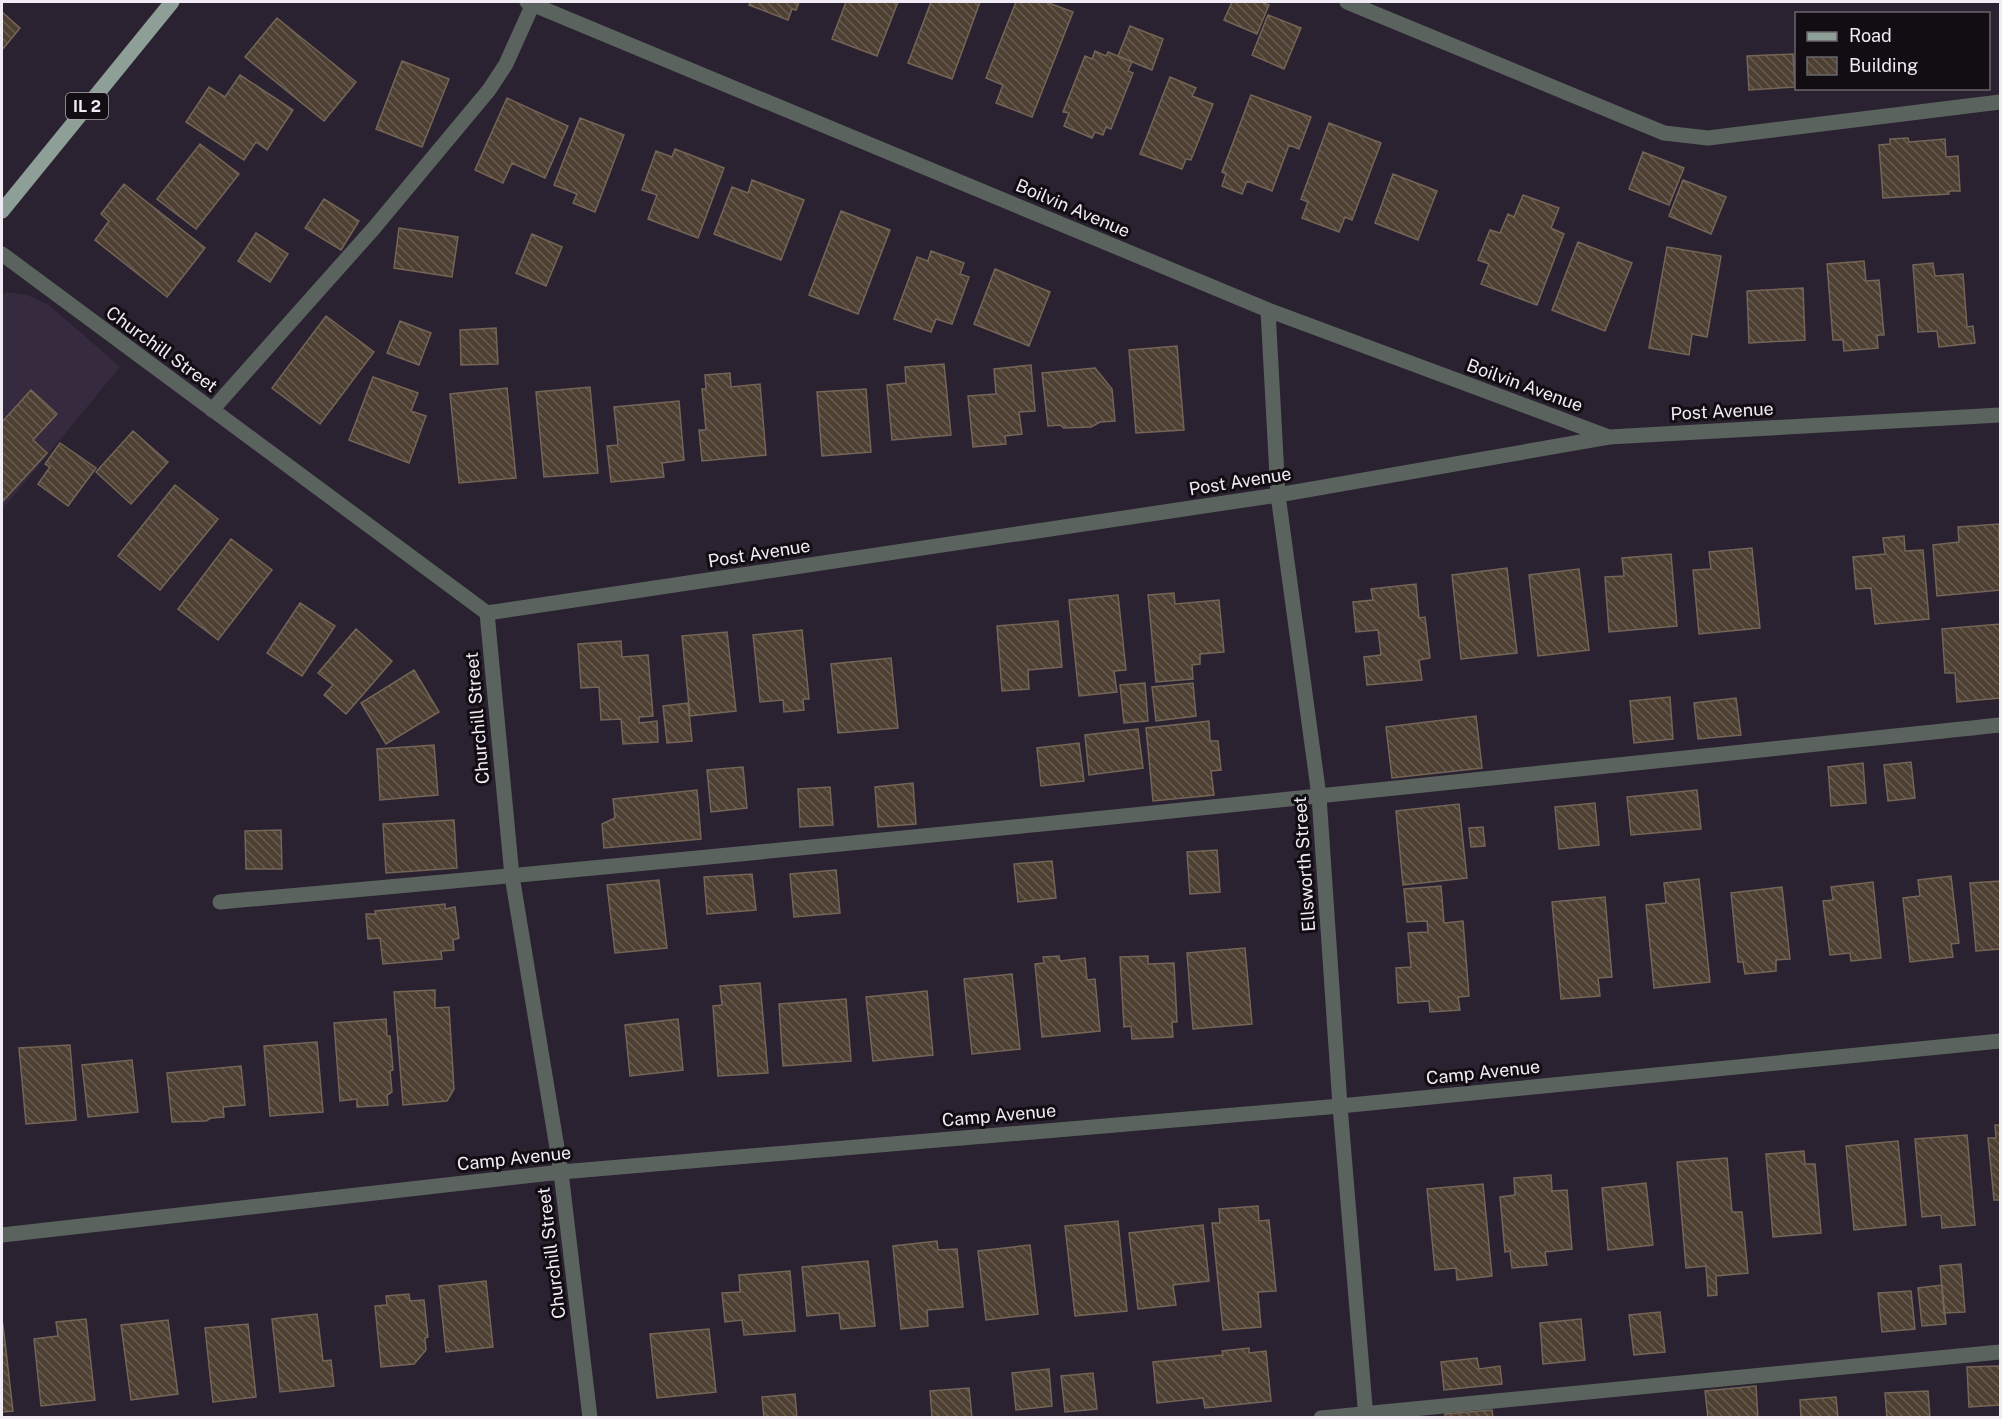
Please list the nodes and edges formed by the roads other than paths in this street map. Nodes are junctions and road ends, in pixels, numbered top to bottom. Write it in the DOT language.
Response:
graph roads {
  1 [pos="172,2"];
  2 [pos="1347,2"];
  3 [pos="530,3"];
  4 [pos="2001,102"];
  5 [pos="2,211"];
  6 [pos="2,254"];
  7 [pos="1268,310"];
  8 [pos="212,410"];
  9 [pos="2001,415"];
  10 [pos="1609,437"];
  11 [pos="1278,495"];
  12 [pos="487,613"];
  13 [pos="2001,725"];
  14 [pos="1319,796"];
  15 [pos="512,876"];
  16 [pos="220,902"];
  17 [pos="2001,1041"];
  18 [pos="1340,1106"];
  19 [pos="561,1172"];
  20 [pos="2,1235"];
  21 [pos="2001,1352"];
  22 [pos="1366,1415"];
  23 [pos="590,1418"];
  24 [pos="1321,1418"];
  1 -- 5 [label="main road, IL 2"];
  2 -- 4 [label="street"];
  3 -- 7 [label="street, Boilvin Avenue"];
  3 -- 8 [label="street"];
  6 -- 8 [label="street, Churchill Street"];
  7 -- 10 [label="street, Boilvin Avenue"];
  7 -- 11 [label="street, Ellsworth Street"];
  8 -- 12 [label="street, Churchill Street"];
  9 -- 10 [label="street, Post Avenue"];
  10 -- 11 [label="street, Post Avenue"];
  11 -- 12 [label="street, Post Avenue"];
  11 -- 14 [label="street, Ellsworth Street"];
  12 -- 15 [label="street, Churchill Street"];
  13 -- 14 [label="street"];
  14 -- 15 [label="street"];
  14 -- 18 [label="street, Ellsworth Street"];
  15 -- 16 [label="street"];
  15 -- 19 [label="street, Churchill Street"];
  17 -- 18 [label="street, Camp Avenue"];
  18 -- 19 [label="street, Camp Avenue"];
  18 -- 22 [label="street, Ellsworth Street"];
  19 -- 20 [label="street, Camp Avenue"];
  19 -- 23 [label="street, Churchill Street"];
  21 -- 22 [label="street"];
  22 -- 24 [label="street"];
}
